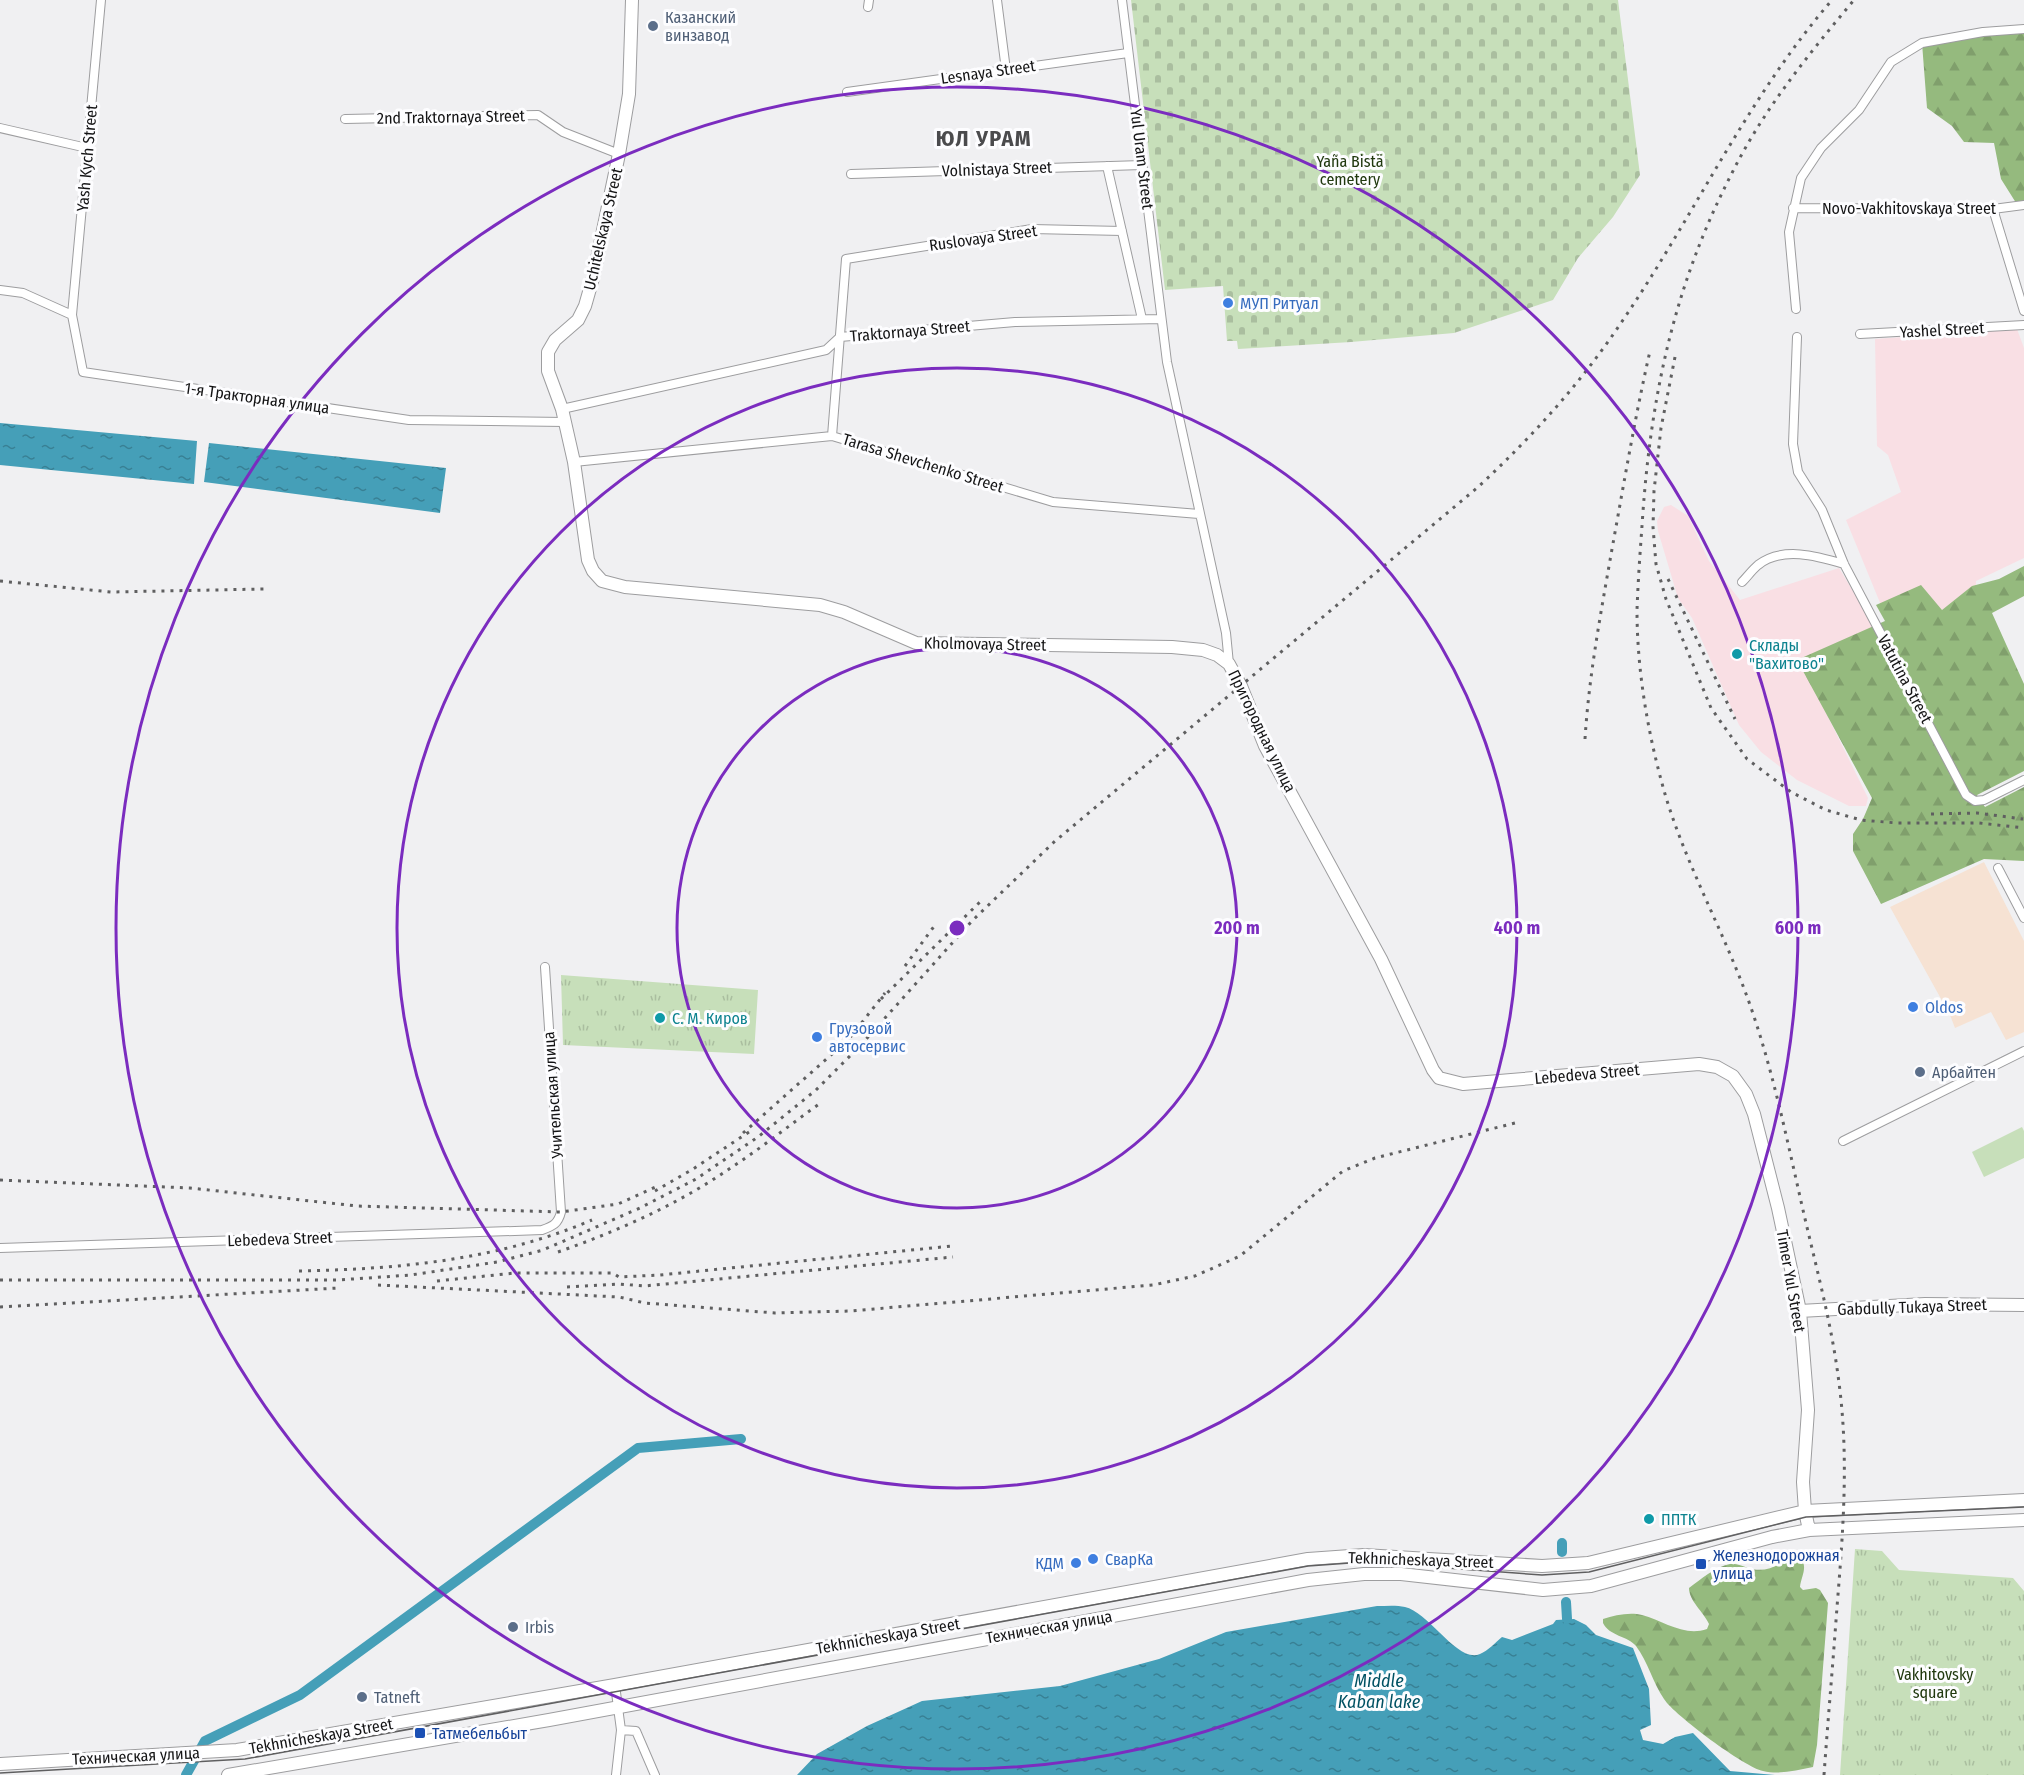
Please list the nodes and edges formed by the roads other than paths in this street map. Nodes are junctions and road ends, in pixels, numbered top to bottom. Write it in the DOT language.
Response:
graph roads {
  1 [pos="101,0"];
  2 [pos="632,0"];
  3 [pos="996,0"];
  4 [pos="1122,0"];
  5 [pos="2024,29"];
  6 [pos="1128,53"];
  7 [pos="1006,70"];
  8 [pos="847,92"];
  9 [pos="345,119"];
  10 [pos="0,128"];
  11 [pos="87,148"];
  12 [pos="619,154"];
  13 [pos="1142,165"];
  14 [pos="1107,166"];
  15 [pos="851,174"];
  16 [pos="2024,206"];
  17 [pos="1793,208"];
  18 [pos="1993,209"];
  19 [pos="1122,231"];
  20 [pos="0,290"];
  21 [pos="1796,309"];
  22 [pos="2024,311"];
  23 [pos="72,315"];
  24 [pos="1142,319"];
  25 [pos="1161,319"];
  26 [pos="2024,325"];
  27 [pos="1860,334"];
  28 [pos="840,337"];
  29 [pos="1797,337"];
  30 [pos="562,409"];
  31 [pos="565,422"];
  32 [pos="832,436"];
  33 [pos="574,462"];
  34 [pos="1199,514"];
  35 [pos="1844,564"];
  36 [pos="602,580"];
  37 [pos="1742,582"];
  38 [pos="1229,664"];
  39 [pos="2024,780"];
  40 [pos="1998,868"];
  41 [pos="2024,918"];
  42 [pos="545,967"];
  43 [pos="2024,1051"];
  44 [pos="1733,1076"];
  45 [pos="1439,1078"];
  46 [pos="1844,1141"];
  47 [pos="559,1222"];
  48 [pos="0,1248"];
  49 [pos="2024,1305"];
  50 [pos="1800,1311"];
  51 [pos="2024,1500"];
  52 [pos="1805,1510"];
  53 [pos="2024,1520"];
  54 [pos="1809,1530"];
  55 [pos="615,1685"];
  56 [pos="618,1707"];
  57 [pos="621,1730"];
  58 [pos="237,1750"];
  59 [pos="2,1768"];
  60 [pos="228,1775"];
  61 [pos="616,1775"];
  62 [pos="655,1775"];
  1 -- 11 [label="street, Yash Kych Street"];
  2 -- 12 [label="main road, Uchitelskaya Street"];
  3 -- 7 [label="street"];
  4 -- 6 [label="street, Yul Uram Street"];
  5 -- 17 [label="street"];
  6 -- 7 [label="street, Lesnaya Street"];
  6 -- 13 [label="street, Yul Uram Street"];
  7 -- 8 [label="street, Lesnaya Street"];
  9 -- 12 [label="street, 2nd Traktornaya Street"];
  10 -- 11 [label="street"];
  11 -- 23 [label="street, Yash Kych Street"];
  12 -- 30 [label="main road, Uchitelskaya Street"];
  13 -- 14 [label="street, Volnistaya Street"];
  13 -- 25 [label="street, Yul Uram Street"];
  14 -- 15 [label="street, Volnistaya Street"];
  14 -- 19 [label="street"];
  16 -- 18 [label="street, Novo-Vakhitovskaya Street"];
  17 -- 18 [label="street, Novo-Vakhitovskaya Street"];
  17 -- 21 [label="street"];
  18 -- 22 [label="street"];
  19 -- 24 [label="street"];
  19 -- 28 [label="street, Ruslovaya Street"];
  20 -- 23 [label="street"];
  23 -- 31 [label="street, 1-я Тракторная улица"];
  24 -- 25 [label="street, Traktornaya Street"];
  24 -- 28 [label="street, Traktornaya Street"];
  25 -- 34 [label="street, Пригородная улица"];
  26 -- 27 [label="street, Yashel Street"];
  28 -- 30 [label="street, Traktornaya Street"];
  28 -- 32 [label="street"];
  29 -- 35 [label="street, Vatutina Street"];
  30 -- 31 [label="main road, Uchitelskaya Street"];
  31 -- 33 [label="main road, Uchitelskaya Street"];
  32 -- 33 [label="street, Tarasa Shevchenko Street"];
  32 -- 34 [label="street, Tarasa Shevchenko Street"];
  33 -- 36 [label="main road, Uchitelskaya Street"];
  34 -- 38 [label="street, Пригородная улица"];
  35 -- 37 [label="street"];
  35 -- 39 [label="street, Vatutina Street"];
  36 -- 38 [label="main road, Kholmovaya Street"];
  38 -- 45 [label="main road, Пригородная улица"];
  40 -- 41 [label="street"];
  42 -- 47 [label="street, Учительская улица"];
  43 -- 46 [label="street"];
  44 -- 45 [label="main road, Lebedeva Street"];
  44 -- 50 [label="main road, Timer Yul Street"];
  47 -- 48 [label="street, Lebedeva Street"];
  49 -- 50 [label="main road, Gabdully Tukaya Street"];
  50 -- 52 [label="main road, Timer Yul Street"];
  51 -- 52 [label="main road"];
  52 -- 54 [label="main road, Timer Yul Street"];
  52 -- 55 [label="main road, Tekhnicheskaya Street"];
  53 -- 54 [label="main road, Техническая улица"];
  54 -- 56 [label="main road, Техническая улица"];
  55 -- 56 [label="street"];
  55 -- 58 [label="main road, Tekhnicheskaya Street"];
  56 -- 57 [label="street"];
  56 -- 60 [label="main road, Техническая улица"];
  57 -- 61 [label="street"];
  57 -- 62 [label="street"];
  58 -- 59 [label="main road, Техническая улица"];
}
